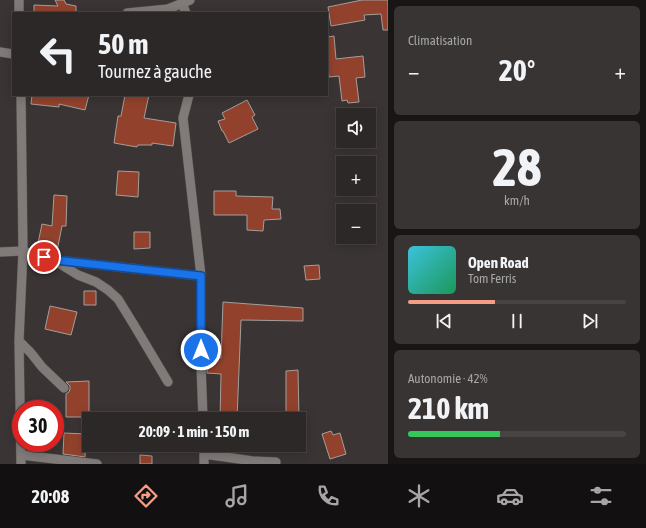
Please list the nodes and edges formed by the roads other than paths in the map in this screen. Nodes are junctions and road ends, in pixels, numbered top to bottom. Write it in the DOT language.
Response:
graph roads {
  1 [pos="19,0"];
  2 [pos="186,2"];
  3 [pos="19,12"];
  4 [pos="137,12"];
  5 [pos="0,52"];
  6 [pos="12,54"];
  7 [pos="21,96"];
  8 [pos="189,96"];
  9 [pos="23,251"];
  10 [pos="0,252"];
  11 [pos="55,260"];
  12 [pos="201,276"];
  13 [pos="19,341"];
  14 [pos="168,382"];
  15 [pos="64,388"];
  16 [pos="203,412"];
  17 [pos="204,452"];
  18 [pos="217,452"];
  19 [pos="21,459"];
  20 [pos="276,462"];
  21 [pos="97,464"];
  22 [pos="204,464"];
  1 -- 3 [label="street"];
  2 -- 4 [label="street"];
  5 -- 6 [label="street"];
  7 -- 9 [label="street"];
  8 -- 12 [label="street"];
  9 -- 10 [label="street"];
  9 -- 11 [label="street"];
  9 -- 13 [label="street"];
  11 -- 12 [label="street"];
  11 -- 14 [label="street"];
  12 -- 16 [label="street"];
  13 -- 15 [label="street"];
  13 -- 19 [label="street"];
  17 -- 22 [label="street"];
  18 -- 20 [label="street"];
  19 -- 21 [label="street"];
}
